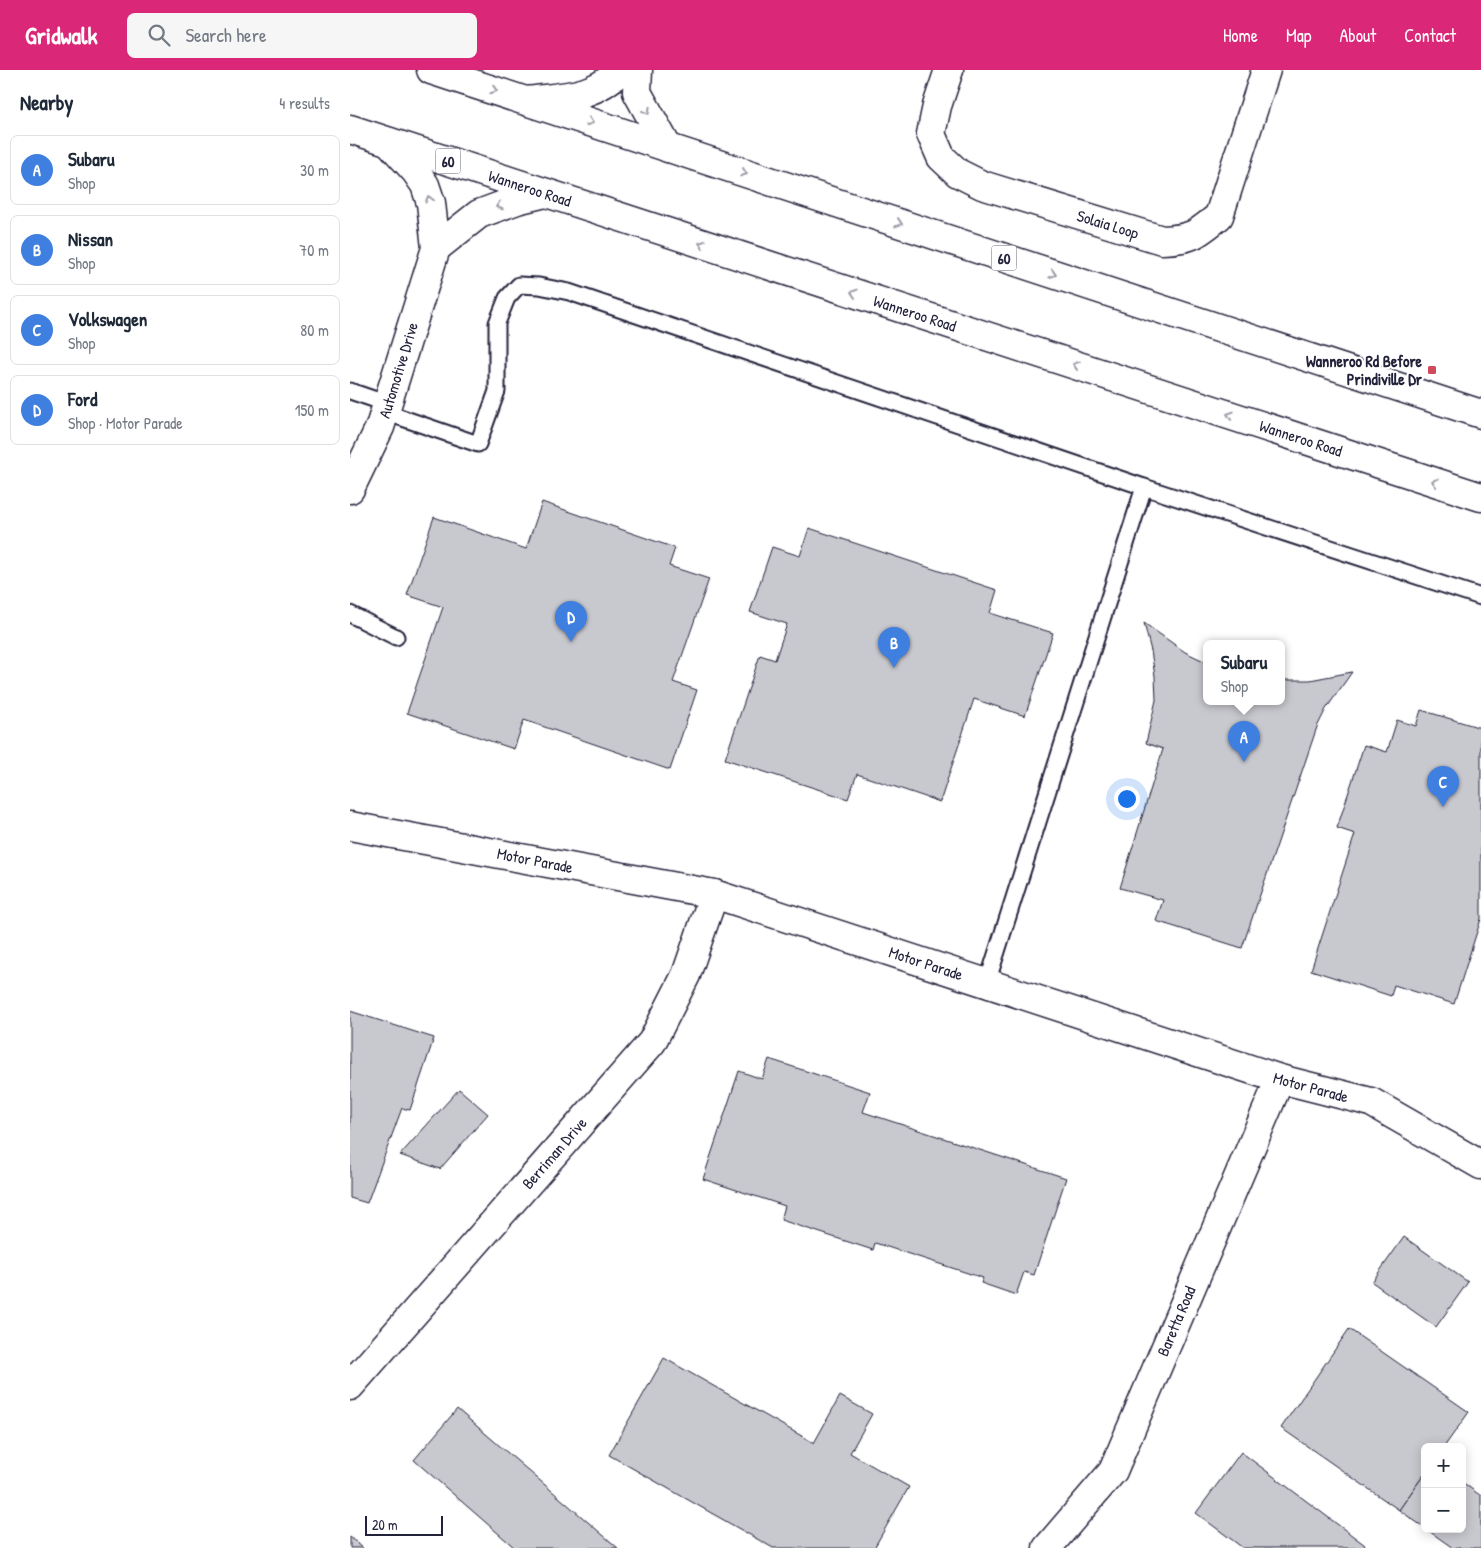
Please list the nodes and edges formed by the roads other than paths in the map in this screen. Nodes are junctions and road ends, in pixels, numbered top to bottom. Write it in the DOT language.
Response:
graph roads {
  1 [pos="431,70"];
  2 [pos="622,70"];
  3 [pos="638,70"];
  4 [pos="949,70"];
  5 [pos="1266,70"];
  6 [pos="527,101"];
  7 [pos="350,129"];
  8 [pos="389,142"];
  9 [pos="668,148"];
  10 [pos="546,193"];
  11 [pos="436,248"];
  12 [pos="350,391"];
  13 [pos="386,408"];
  14 [pos="1481,414"];
  15 [pos="1144,486"];
  16 [pos="350,488"];
  17 [pos="1481,497"];
  18 [pos="1481,597"];
  19 [pos="350,614"];
  20 [pos="396,637"];
  21 [pos="350,826"];
  22 [pos="714,894"];
  23 [pos="987,983"];
  24 [pos="1280,1079"];
  25 [pos="1481,1165"];
  26 [pos="350,1386"];
  27 [pos="1047,1548"];
  1 -- 6 [label="main road, 60, one-way"];
  2 -- 6 [label="main road"];
  3 -- 9 [label="main road, one-way"];
  4 -- 5 [label="main road, Solaia Loop"];
  6 -- 9 [label="main road, 60, one-way"];
  7 -- 8 [label="main road, Wanneroo Road / 60"];
  8 -- 10 [label="main road, Wanneroo Road / 60"];
  11 -- 8 [label="main road, Automotive Drive, one-way"];
  9 -- 14 [label="main road, 60, one-way"];
  10 -- 11 [label="main road, one-way"];
  17 -- 10 [label="main road, Wanneroo Road / 60, one-way"];
  11 -- 13 [label="main road, Automotive Drive"];
  12 -- 13 [label="lane"];
  13 -- 15 [label="lane"];
  13 -- 16 [label="main road, Automotive Drive"];
  15 -- 18 [label="lane"];
  15 -- 23 [label="lane"];
  19 -- 20 [label="lane"];
  21 -- 22 [label="main road, Motor Parade"];
  22 -- 23 [label="main road, Motor Parade"];
  22 -- 26 [label="main road, Berriman Drive"];
  23 -- 24 [label="main road, Motor Parade"];
  24 -- 25 [label="main road, Motor Parade"];
  24 -- 27 [label="main road, Baretta Road"];
}
